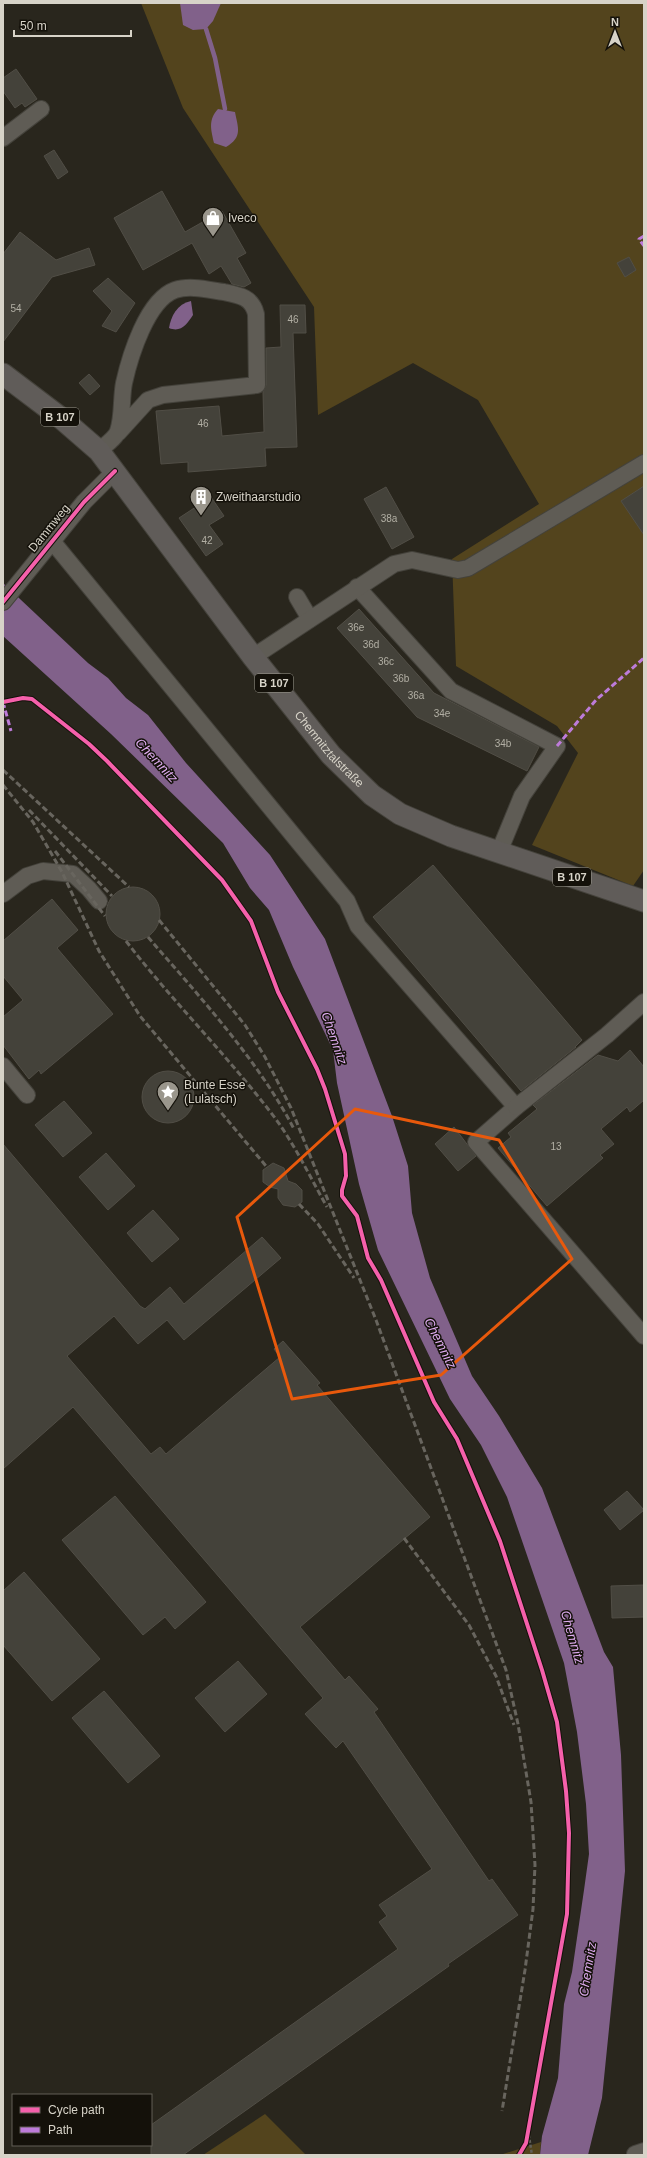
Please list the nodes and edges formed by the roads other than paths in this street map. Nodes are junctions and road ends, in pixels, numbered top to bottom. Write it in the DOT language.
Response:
graph roads {
  1 [pos="41,109"];
  2 [pos="3,138"];
  3 [pos="3,374"];
  4 [pos="118,433"];
  5 [pos="99,450"];
  6 [pos="644,463"];
  7 [pos="115,471"];
  8 [pos="52,540"];
  9 [pos="357,587"];
  10 [pos="297,597"];
  11 [pos="3,602"];
  12 [pos="310,619"];
  13 [pos="253,657"];
  14 [pos="499,852"];
  15 [pos="3,894"];
  16 [pos="99,901"];
  17 [pos="644,901"];
  18 [pos="644,1002"];
  19 [pos="3,1066"];
  20 [pos="27,1095"];
  21 [pos="516,1107"];
  22 [pos="644,1336"];
  1 -- 2 [label="street"];
  3 -- 5 [label="main road, Chemnitztalstraße / B 107"];
  4 -- 4 [label="street"];
  4 -- 5 [label="street"];
  5 -- 7 [label="main road, Chemnitztalstraße / B 107"];
  6 -- 9 [label="street"];
  7 -- 8 [label="street, Dammweg"];
  7 -- 13 [label="main road, Chemnitztalstraße / B 107"];
  8 -- 11 [label="street, Dammweg"];
  8 -- 21 [label="street"];
  9 -- 12 [label="street"];
  9 -- 14 [label="street"];
  10 -- 12 [label="street"];
  12 -- 13 [label="street"];
  13 -- 14 [label="main road, Chemnitztalstraße / B 107"];
  14 -- 17 [label="main road, Chemnitztalstraße / B 107"];
  15 -- 16 [label="street"];
  18 -- 21 [label="street"];
  19 -- 20 [label="street"];
  21 -- 22 [label="street"];
}
